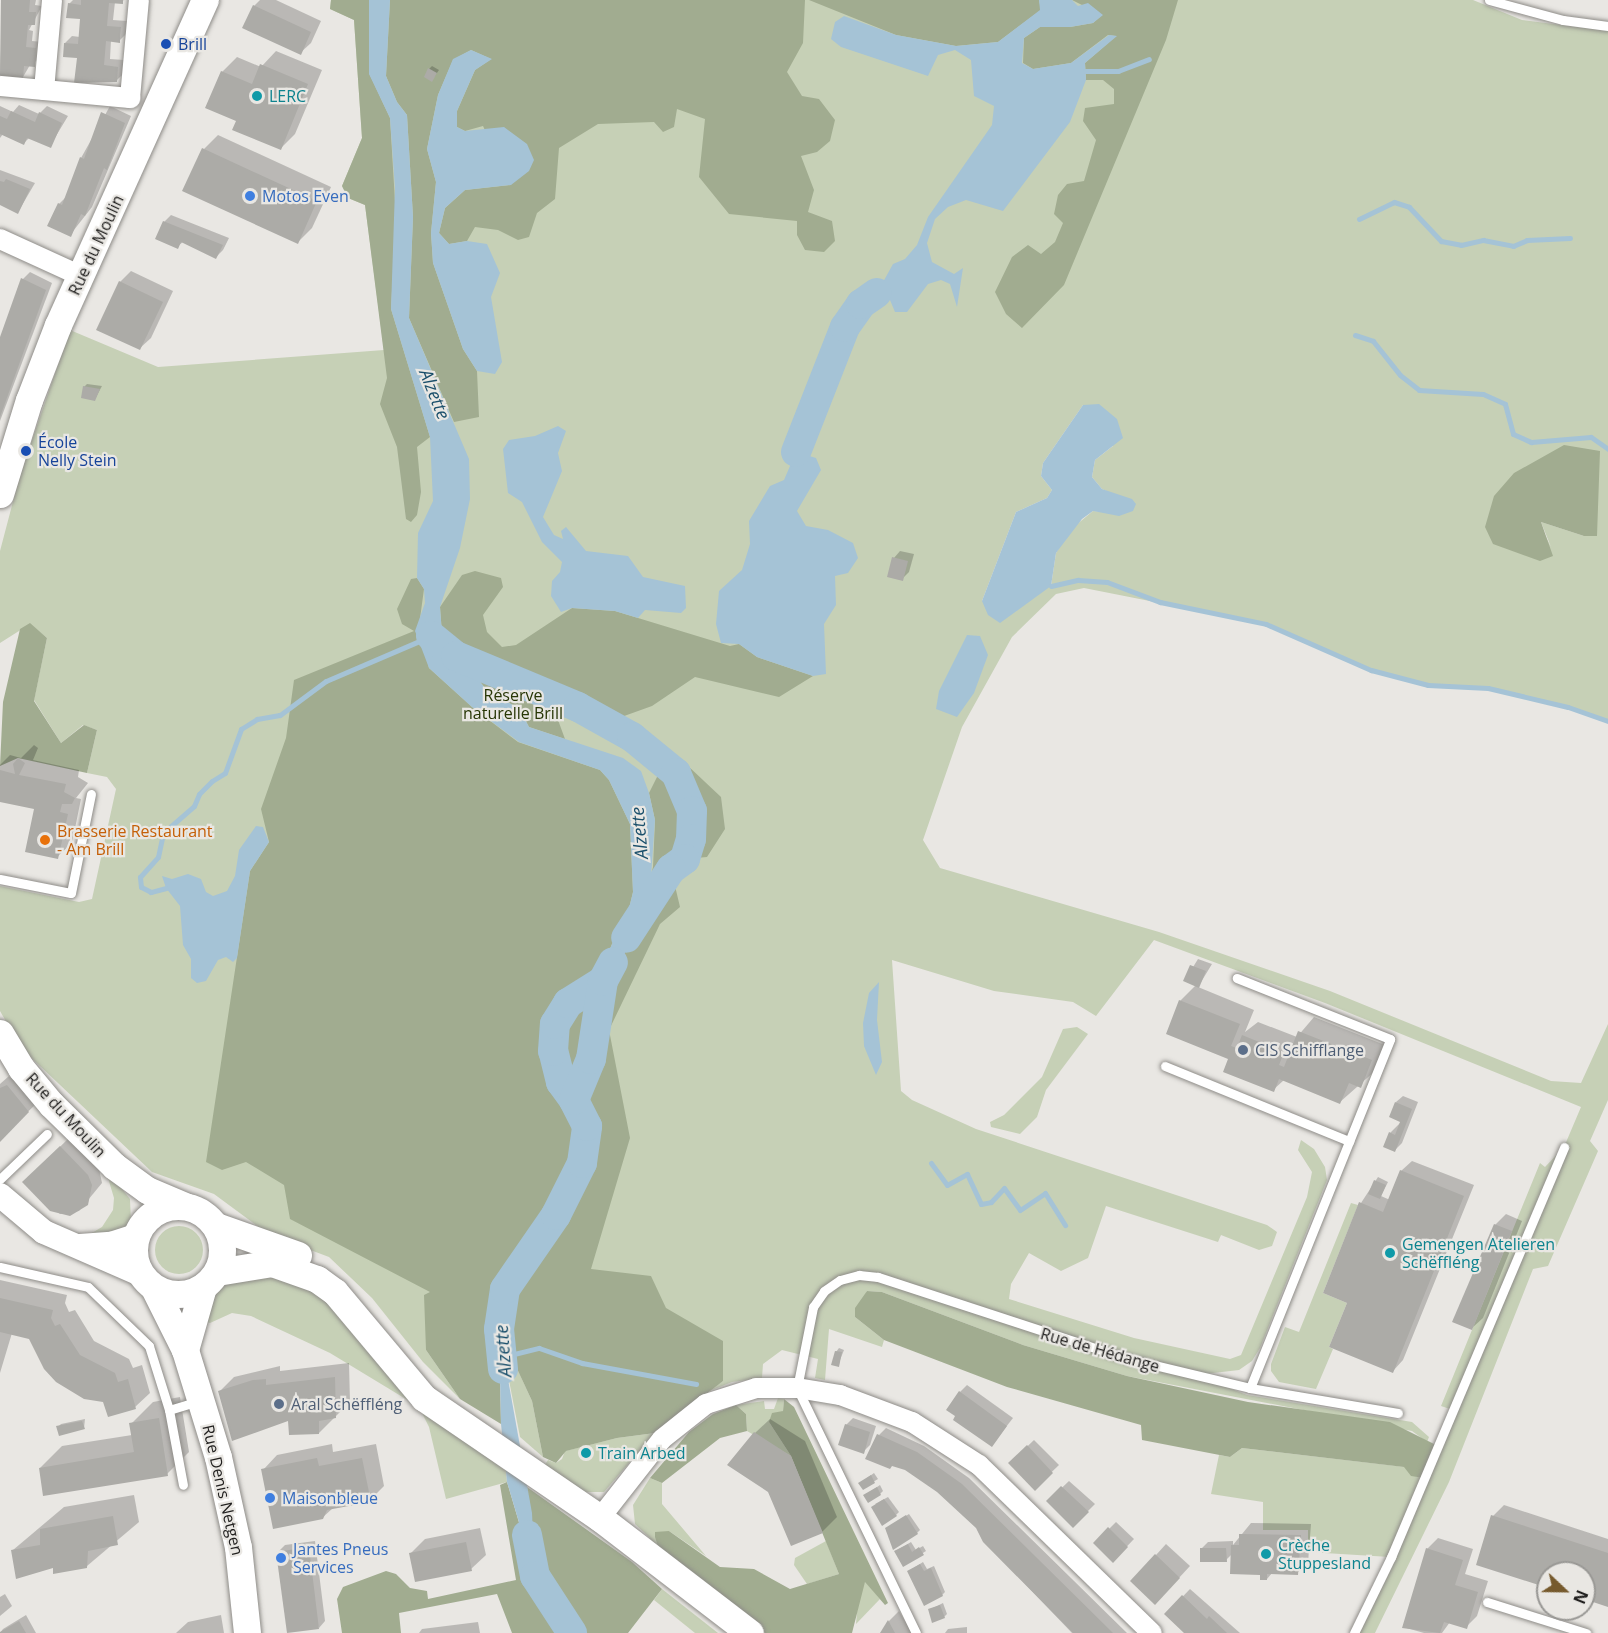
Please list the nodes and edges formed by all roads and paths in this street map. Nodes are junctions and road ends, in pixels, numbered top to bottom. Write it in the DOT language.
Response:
graph roads {
  1 [pos="52,0"];
  2 [pos="139,0"];
  3 [pos="205,0"];
  4 [pos="1489,0"];
  5 [pos="1526,0"];
  6 [pos="1534,12"];
  7 [pos="1608,26"];
  8 [pos="0,86"];
  9 [pos="44,90"];
  10 [pos="0,239"];
  11 [pos="81,276"];
  12 [pos="0,494"];
  13 [pos="91,794"];
  14 [pos="0,879"];
  15 [pos="1237,978"];
  16 [pos="0,1033"];
  17 [pos="1165,1066"];
  18 [pos="46,1134"];
  19 [pos="1349,1140"];
  20 [pos="1564,1147"];
  21 [pos="114,1166"];
  22 [pos="0,1179"];
  23 [pos="4,1206"];
  24 [pos="185,1206"];
  25 [pos="216,1226"];
  26 [pos="140,1230"];
  27 [pos="79,1246"];
  28 [pos="0,1266"];
  29 [pos="210,1279"];
  30 [pos="147,1281"];
  31 [pos="185,1350"];
  32 [pos="797,1388"];
  33 [pos="1251,1388"];
  34 [pos="202,1401"];
  35 [pos="169,1410"];
  36 [pos="1398,1413"];
  37 [pos="494,1443"];
  38 [pos="183,1485"];
  39 [pos="600,1518"];
  40 [pos="685,1584"];
  41 [pos="1487,1602"];
  42 [pos="247,1633"];
  43 [pos="740,1633"];
  44 [pos="750,1633"];
  45 [pos="916,1633"];
  46 [pos="1152,1633"];
  47 [pos="1354,1633"];
  48 [pos="1586,1633"];
  1 -- 9 [label="street"];
  2 -- 9 [label="street"];
  3 -- 11 [label="main road, Rue du Moulin"];
  4 -- 6 [label="lane"];
  5 -- 6 [label="lane"];
  6 -- 7 [label="lane"];
  8 -- 9 [label="street"];
  10 -- 11 [label="street"];
  11 -- 12 [label="main road, Rue du Moulin"];
  13 -- 14 [label="lane"];
  15 -- 19 [label="lane"];
  16 -- 21 [label="main road, Rue du Moulin"];
  17 -- 19 [label="lane"];
  18 -- 22 [label="lane"];
  19 -- 33 [label="lane"];
  20 -- 47 [label="lane"];
  21 -- 24 [label="main road"];
  21 -- 26 [label="main road"];
  23 -- 27 [label="street"];
  24 -- 25 [label="main road"];
  24 -- 26 [label="main road"];
  25 -- 29 [label="main road"];
  25 -- 37 [label="main road"];
  26 -- 27 [label="street"];
  26 -- 30 [label="main road"];
  27 -- 30 [label="street"];
  28 -- 35 [label="lane"];
  29 -- 30 [label="main road"];
  29 -- 31 [label="main road"];
  29 -- 37 [label="main road"];
  30 -- 31 [label="main road, Rue Denis Netgen"];
  31 -- 34 [label="main road, Rue Denis Netgen"];
  32 -- 33 [label="lane, Rue de Hédange"];
  32 -- 39 [label="street"];
  32 -- 45 [label="lane"];
  32 -- 46 [label="street"];
  33 -- 36 [label="lane, Rue de Hédange"];
  34 -- 35 [label="lane"];
  34 -- 42 [label="main road, Rue Denis Netgen"];
  35 -- 38 [label="lane"];
  37 -- 39 [label="main road"];
  39 -- 40 [label="main road"];
  40 -- 43 [label="main road"];
  40 -- 44 [label="main road"];
  41 -- 48 [label="lane"];
}
